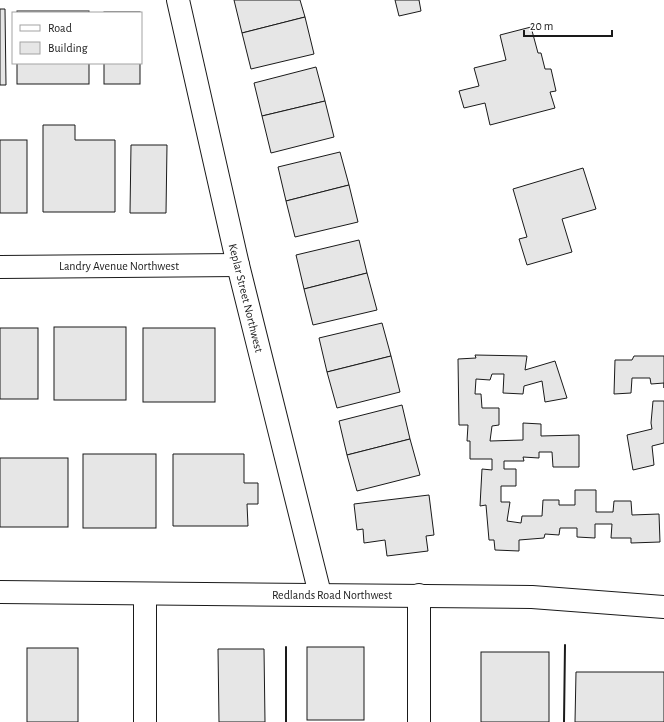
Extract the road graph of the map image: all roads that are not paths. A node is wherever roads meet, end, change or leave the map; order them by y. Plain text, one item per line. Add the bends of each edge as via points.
1 (178, 0) edge
2 (238, 265) junction
3 (0, 266) edge
4 (0, 592) edge
5 (145, 594) junction
6 (320, 594) junction
7 (419, 595) junction
8 (664, 607) edge
9 (145, 722) edge
10 (419, 722) edge

1 - 2 street, Keplar Street Northwest
2 - 3 street, Landry Avenue Northwest
2 - 6 street, Keplar Street Northwest
4 - 5 street, Redlands Road Northwest
5 - 6 street, Redlands Road Northwest
5 - 9 street
6 - 7 street, Redlands Road Northwest
7 - 8 street, Redlands Road Northwest via 532,597
7 - 10 street

